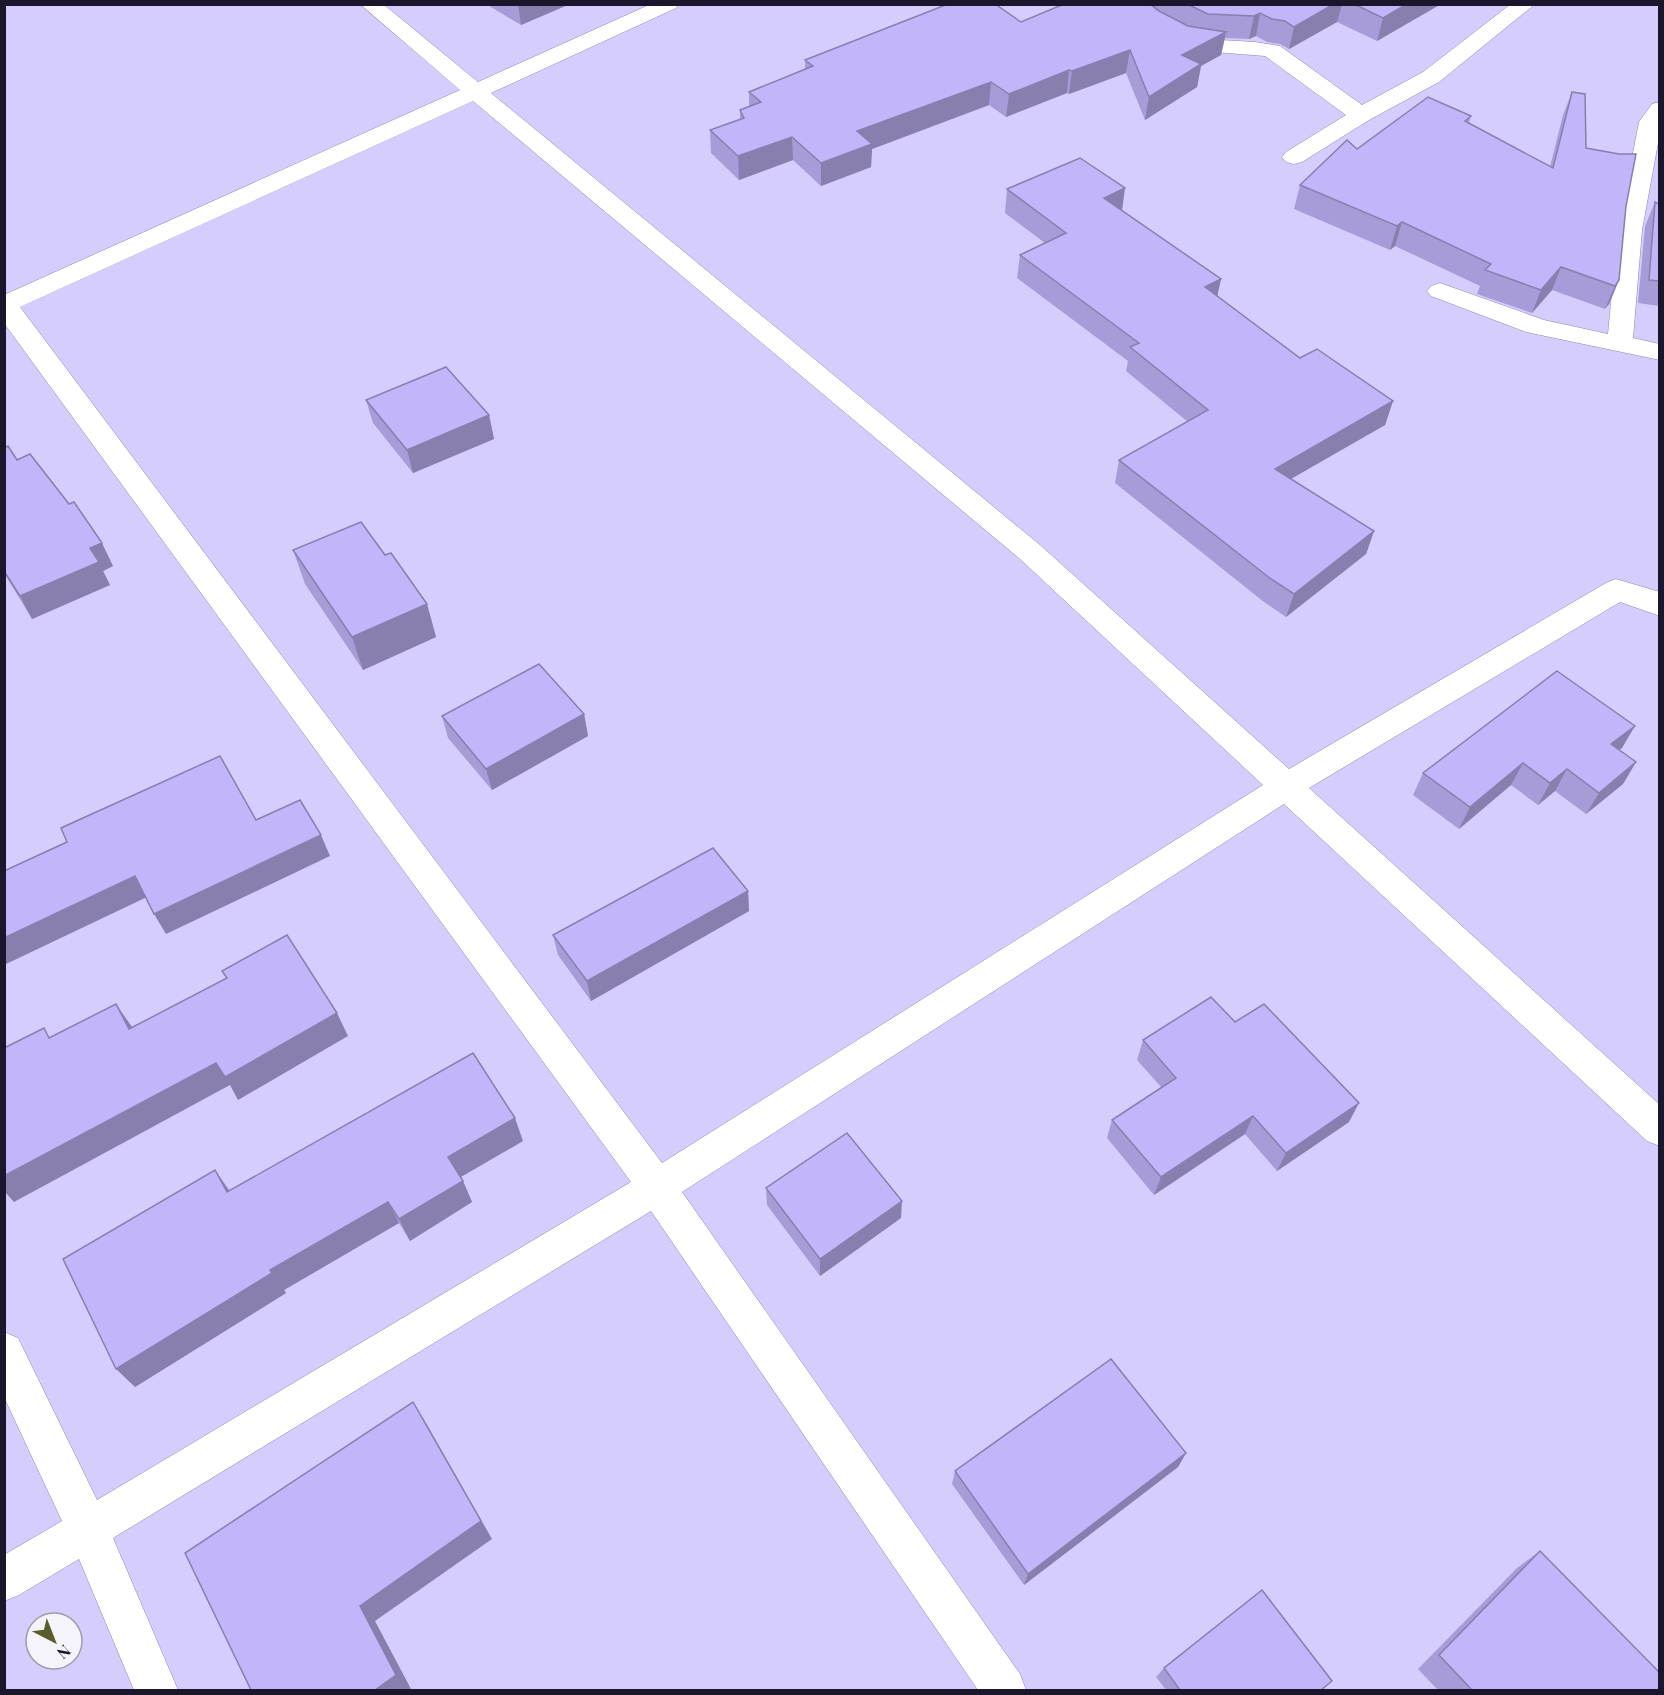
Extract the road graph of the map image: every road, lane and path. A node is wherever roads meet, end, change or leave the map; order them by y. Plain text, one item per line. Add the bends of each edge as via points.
1 (370, 4) edge
2 (669, 4) edge
3 (1128, 4) edge
4 (1525, 4) edge
5 (474, 92) junction
6 (1659, 109) edge
7 (1361, 115) junction
8 (1294, 157) dead end
9 (1440, 291) dead end
10 (5, 305) edge
11 (1620, 343) junction
12 (1659, 352) edge
13 (1659, 605) edge
14 (1287, 786) junction
15 (1659, 1129) edge
16 (657, 1187) junction
17 (4, 1352) edge
18 (88, 1529) junction
19 (4, 1580) edge
20 (156, 1690) edge
21 (1004, 1690) edge

1 - 5 street
2 - 5 street
3 - 7 street via 1200,44 1272,51
4 - 7 street via 1431,77
5 - 10 street
5 - 14 street via 1030,552
6 - 11 street via 1650,122 1630,230
7 - 8 street
9 - 11 street via 1512,319 1569,335
10 - 16 street
11 - 12 street
13 - 14 street via 1616,590
14 - 15 street
14 - 16 street
16 - 18 street
16 - 21 street
17 - 18 street
18 - 19 street
18 - 20 street

